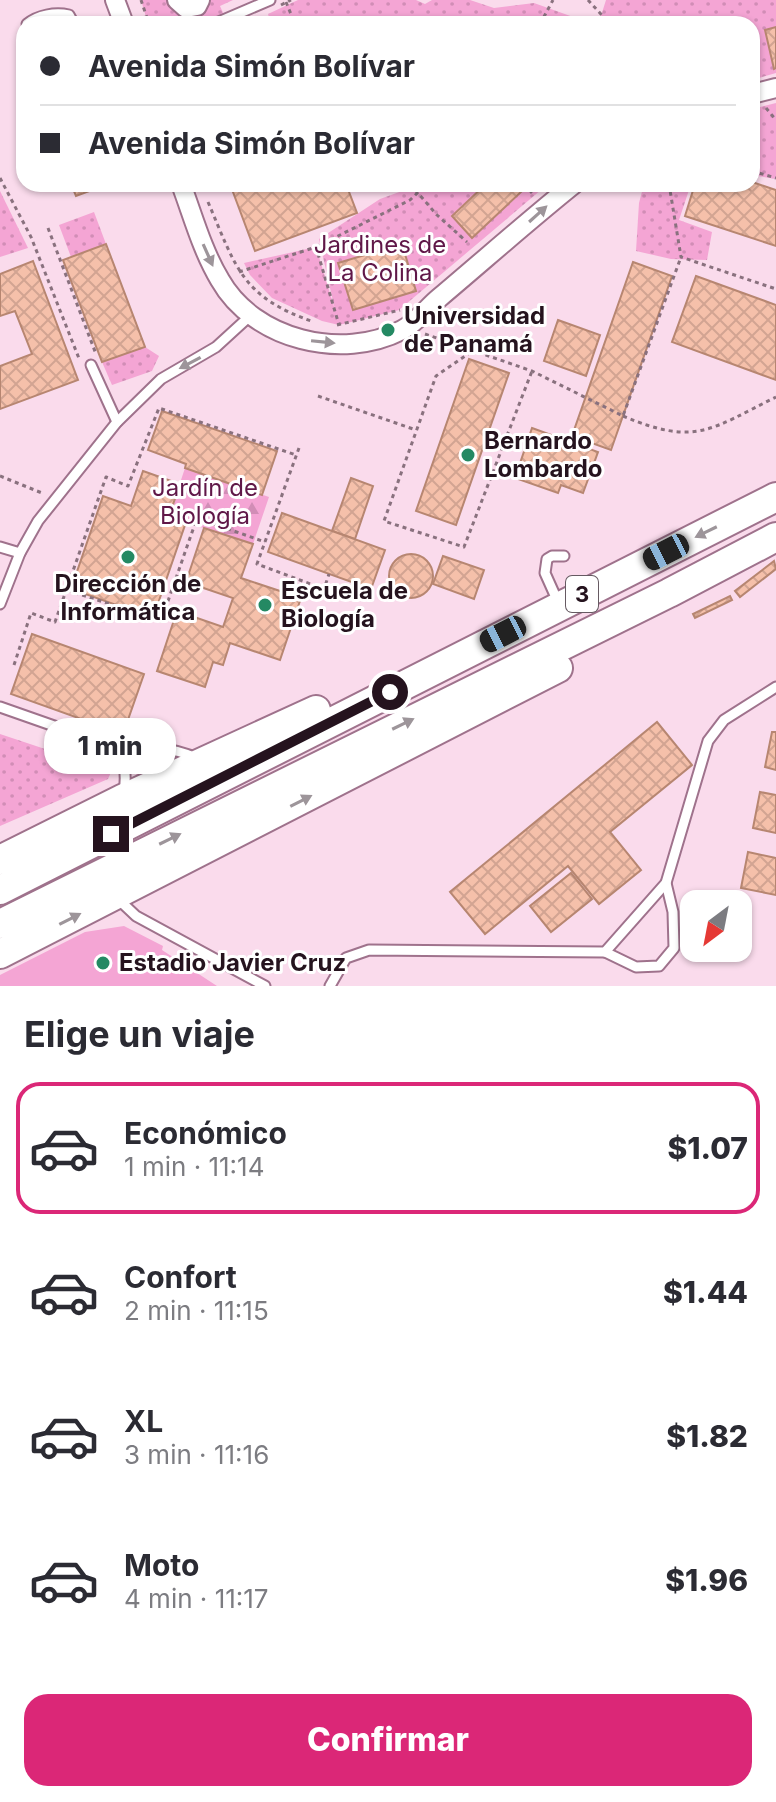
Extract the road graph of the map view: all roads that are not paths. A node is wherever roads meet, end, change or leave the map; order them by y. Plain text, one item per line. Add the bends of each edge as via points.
1 (177, 0) edge
2 (200, 0) edge
3 (270, 0) edge
4 (45, 16) edge
5 (70, 16) edge
6 (233, 16) edge
7 (184, 192) edge
8 (565, 192) edge
9 (251, 315) junction
10 (91, 365) road end
11 (117, 422) junction
12 (776, 497) edge
13 (776, 537) edge
14 (0, 547) edge
15 (20, 553) junction
16 (564, 556) dead end
17 (669, 593) junction
18 (0, 604) edge
19 (559, 605) junction
20 (776, 687) edge
21 (390, 692) junction
22 (0, 707) edge
23 (114, 747) junction
24 (205, 762) junction
25 (122, 799) junction
26 (0, 860) edge
27 (666, 883) junction
28 (0, 890) edge
29 (116, 896) junction
30 (0, 924) edge
31 (605, 952) junction
32 (0, 954) edge
33 (265, 986) edge
34 (330, 986) edge

1 - 2 street via 186,8
3 - 6 lane
4 - 5 lane
7 -> 9 street via 221,282
9 -> 8 street via 291,337 314,342 370,341 406,328
9 -> 11 lane via 216,347 161,379
10 - 11 lane
11 - 15 lane via 38,521
12 -> 19 main road, 3
13 - 17 main road, 3
14 - 15 lane
15 - 18 lane
16 - 19 lane via 547,559 545,573
29 -> 17 main road via 653,619
30 -> 17 main road, 3
19 - 21 main road, 3
20 - 27 lane via 724,720 708,741
21 - 24 main road via 341,699
21 - 28 main road, 3
22 - 23 lane
23 - 24 lane via 186,753
23 - 25 lane via 127,776
24 - 25 main road
25 - 26 main road
27 - 31 lane
27 - 31 lane via 674,948 659,966 636,967
32 -> 29 main road
29 - 33 lane via 136,916
31 - 34 lane via 369,950 346,958

